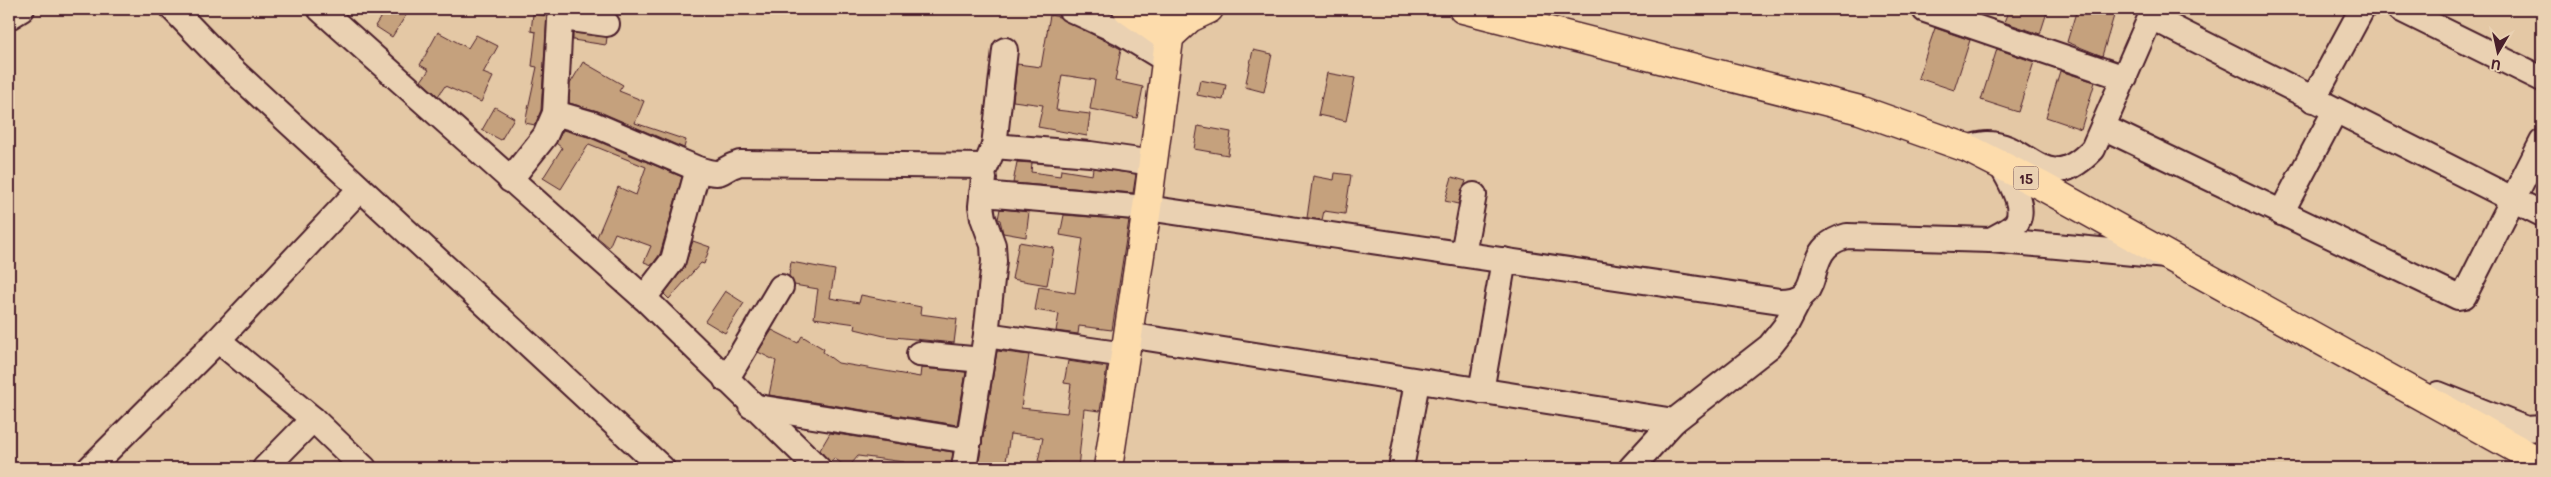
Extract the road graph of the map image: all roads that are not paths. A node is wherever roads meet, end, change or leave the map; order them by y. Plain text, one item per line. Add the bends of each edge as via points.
1 (22, 9) edge
2 (173, 9) edge
3 (320, 9) edge
4 (1070, 9) edge
5 (1127, 9) edge
6 (1173, 9) edge
7 (1210, 9) edge
8 (1463, 9) edge
9 (2362, 9) edge
10 (2400, 9) edge
11 (1925, 10) dead end
12 (2152, 13) edge
13 (9, 17) edge
14 (608, 24) dead end
15 (1167, 49) junction
16 (1005, 50) dead end
17 (2125, 78) junction
18 (2542, 79) edge
19 (2313, 100) junction
20 (2335, 111) junction
21 (555, 113) junction
22 (2103, 127) junction
23 (2542, 142) edge
24 (1967, 148) junction
25 (990, 156) junction
26 (1153, 163) junction
27 (2002, 167) junction
28 (698, 169) junction
29 (510, 180) junction
30 (360, 189) junction
31 (982, 194) junction
32 (1474, 195) dead end
33 (2512, 199) junction
34 (1147, 208) junction
35 (2281, 213) junction
36 (2542, 214) edge
37 (1991, 240) junction
38 (1463, 253) junction
39 (2168, 256) junction
40 (1504, 260) junction
41 (780, 287) dead end
42 (644, 298) junction
43 (1800, 298) junction
44 (986, 335) junction
45 (218, 340) junction
46 (1126, 345) junction
47 (919, 354) dead end
48 (982, 360) junction
49 (2383, 373) junction
50 (726, 380) junction
51 (1417, 382) junction
52 (1481, 391) junction
53 (751, 406) junction
54 (313, 419) junction
55 (1674, 421) junction
56 (2542, 428) edge
57 (969, 441) junction
58 (2542, 463) edge
59 (90, 468) edge
60 (265, 468) edge
61 (364, 468) edge
62 (662, 468) edge
63 (818, 468) edge
64 (964, 468) edge
65 (1110, 468) edge
66 (1401, 468) edge
67 (1631, 468) edge

1 - 13 street
2 - 30 street via 225,64
3 - 29 street
4 - 15 street
5 - 15 main road
6 - 15 main road
7 - 15 main road via 1190,18
8 - 24 main road, 15 via 1860,110
9 - 19 street
10 - 18 street
11 - 17 street
12 - 17 street
12 - 19 street
14 - 21 street via 560,20
15 - 26 main road
16 - 25 street
17 - 22 street
19 - 20 street
20 - 33 street
20 - 35 street
21 - 28 street via 593,124
21 - 29 street via 545,136
22 - 24 street via 2093,149 2074,166 2064,170 2045,169 2010,151 1987,144
22 - 35 street
23 - 33 street
24 - 27 main road, 15
25 - 26 street via 1090,154
25 - 28 street via 740,163 721,174
25 - 31 street
26 - 34 main road
27 - 37 street via 2016,194 2019,212 2016,222
27 - 39 main road, 15
28 - 42 street via 673,260
29 - 42 street
30 - 45 street
30 - 62 street
31 - 34 street
31 - 44 street via 983,218 994,245
32 - 38 street
33 - 35 street via 2464,296 2458,297
33 - 36 street
34 - 38 street
34 - 46 main road
37 - 39 street
37 - 43 street via 1847,236 1824,248 1807,291
38 - 40 street
39 - 49 main road, 15
40 - 43 street via 1780,301
40 - 52 street
41 - 50 street
42 - 50 street
43 - 55 street via 1785,327 1770,346
44 - 46 street
44 - 48 street
45 - 54 street
45 - 59 street
46 - 51 street
46 - 65 main road
47 - 48 street
48 - 57 street
49 - 56 street via 2526,429
49 - 58 main road, 15
50 - 53 street
51 - 52 street
51 - 66 street
52 - 55 street
53 - 57 street
53 - 63 street
54 - 60 street
54 - 61 street
55 - 67 street
57 - 64 street

